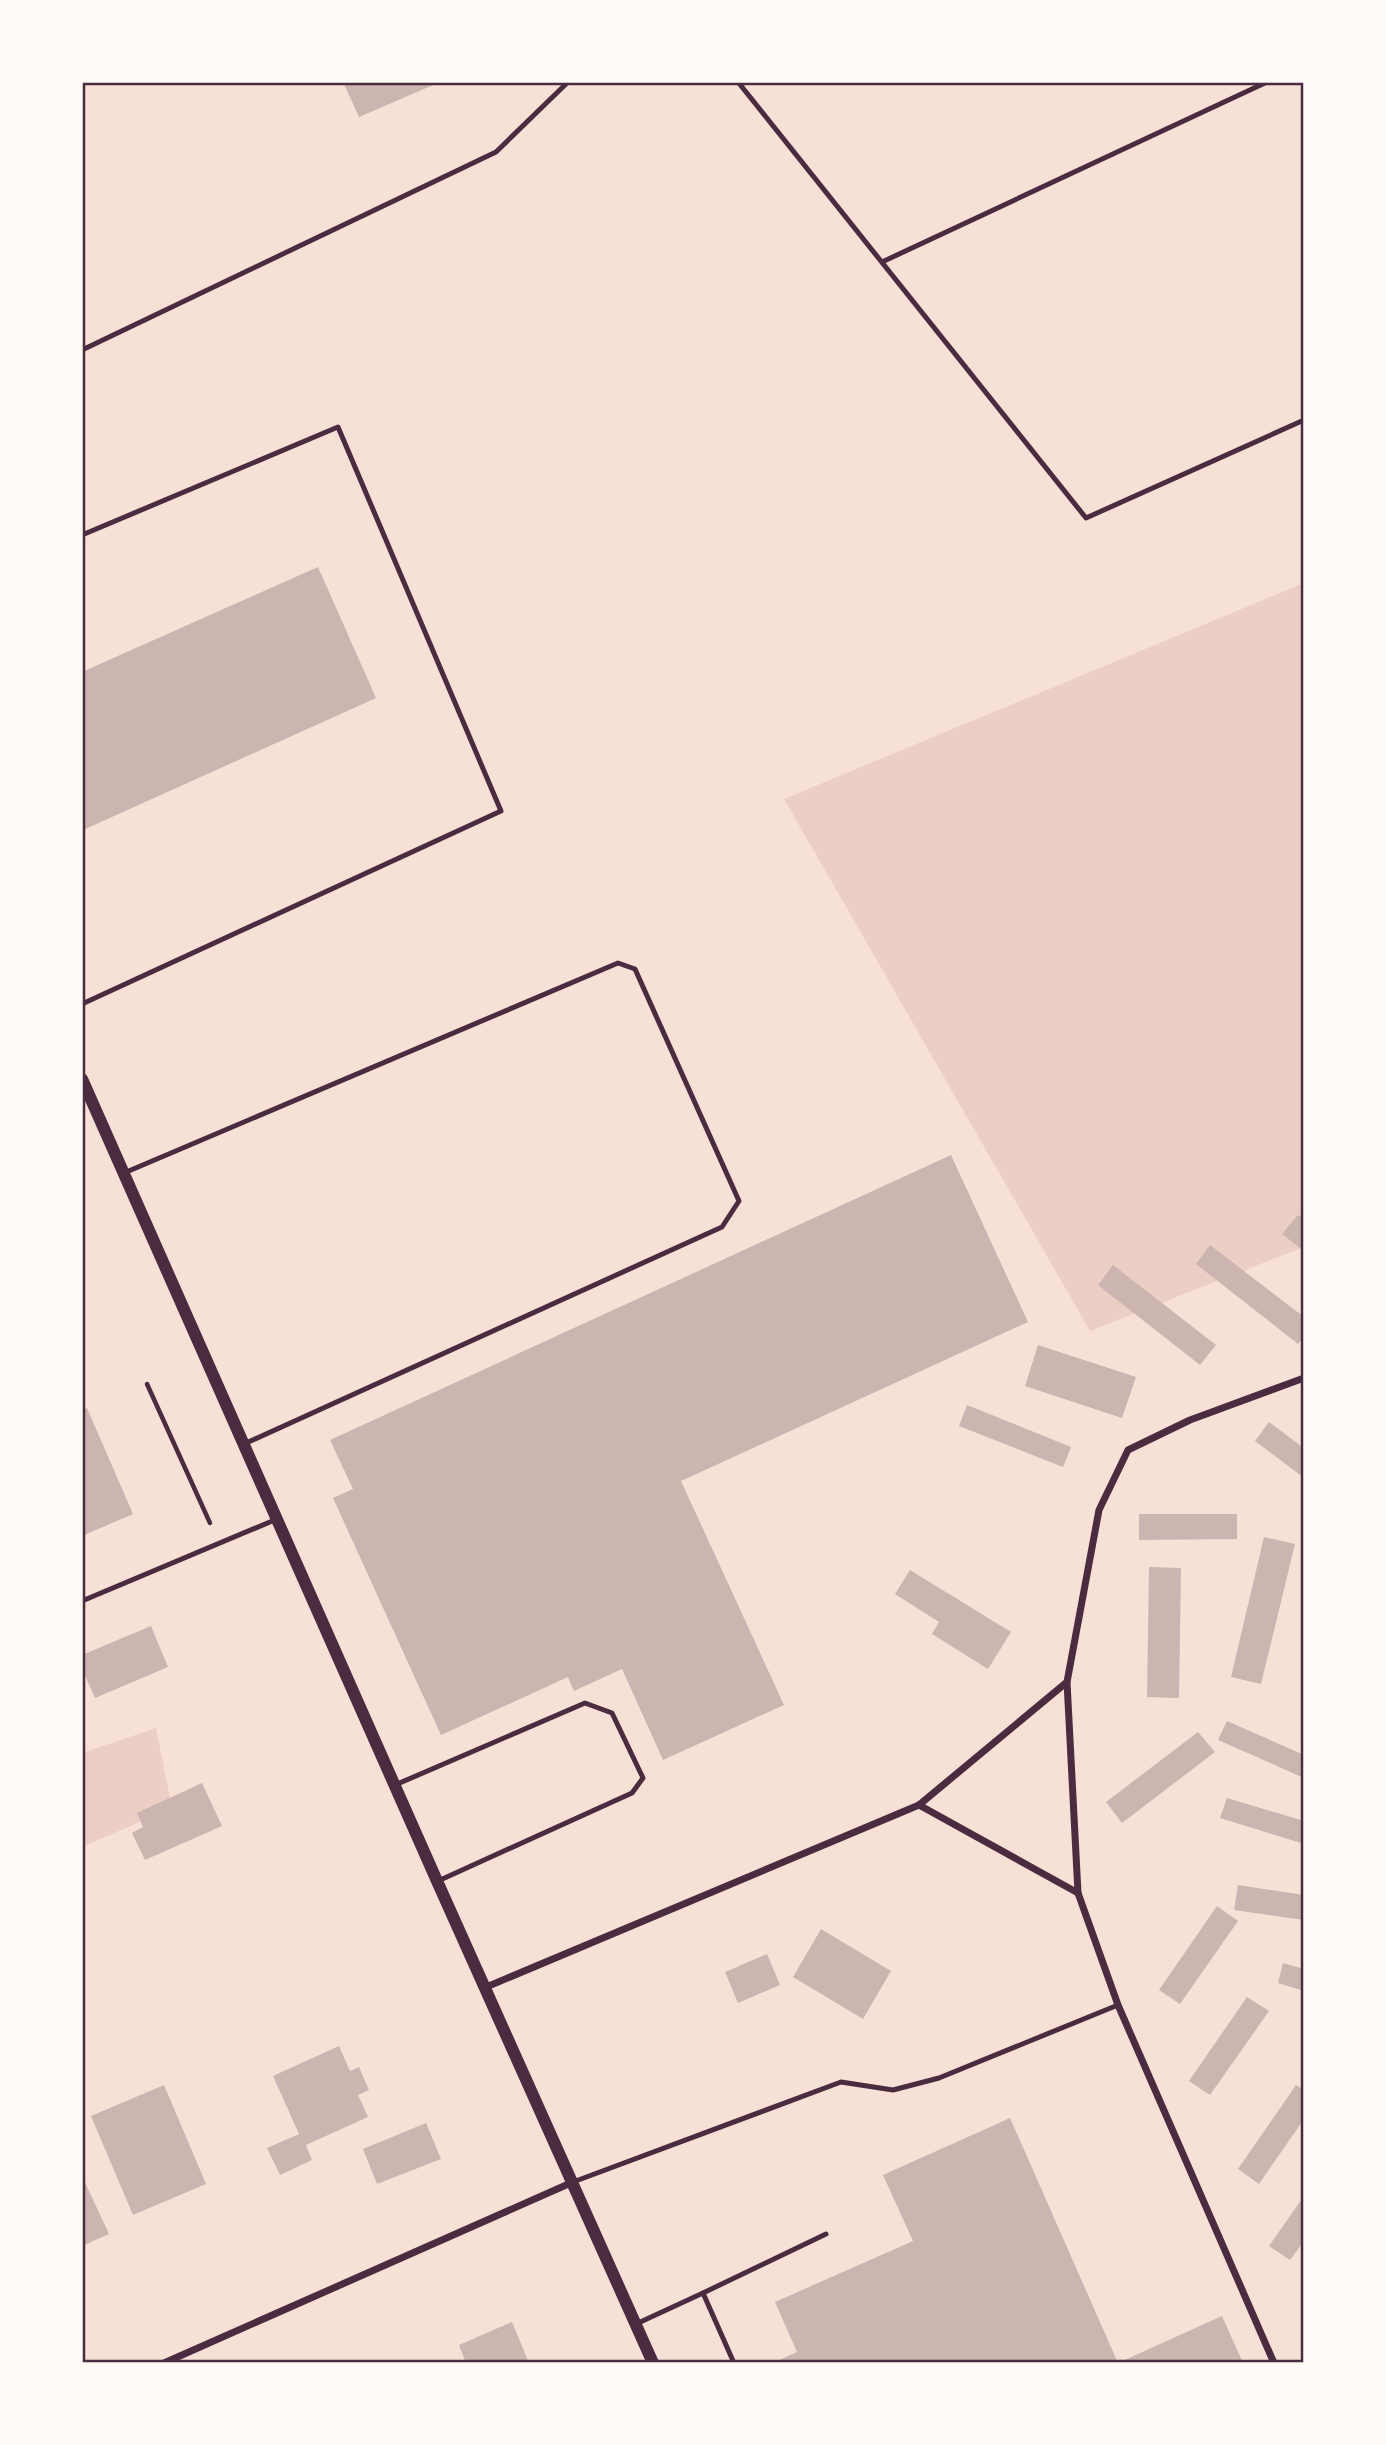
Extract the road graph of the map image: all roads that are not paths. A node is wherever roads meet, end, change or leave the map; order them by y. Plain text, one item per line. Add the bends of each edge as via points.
1 (568, 82) edge
2 (738, 82) edge
3 (1268, 82) edge
4 (882, 262) junction
5 (82, 350) edge
6 (1304, 420) edge
7 (82, 535) edge
8 (82, 1004) edge
9 (82, 1079) edge
10 (124, 1173) junction
11 (1304, 1378) edge
12 (244, 1444) junction
13 (277, 1519) junction
14 (82, 1601) edge
15 (1067, 1682) junction
16 (395, 1785) junction
17 (919, 1805) junction
18 (437, 1881) junction
19 (1078, 1893) junction
20 (484, 1988) junction
21 (1118, 2005) junction
22 (573, 2182) junction
23 (826, 2234) dead end
24 (703, 2293) junction
25 (636, 2324) junction
26 (164, 2363) edge
27 (653, 2363) edge
28 (734, 2363) edge
29 (1274, 2363) edge

1 - 5 lane via 496,152
2 - 4 lane
3 - 4 lane
4 - 6 lane via 1086,518
7 - 8 lane via 338,427 502,811
9 - 10 street
10 - 12 street
10 - 12 lane via 618,963 635,970 739,1201 722,1227
11 - 15 street via 1191,1420 1128,1450 1099,1510
12 - 13 street
13 - 14 lane
13 - 16 street
15 - 17 street
15 - 19 street
16 - 18 street
16 - 18 lane via 585,1703 611,1713 643,1778 632,1793
17 - 19 street
17 - 20 street
18 - 20 street
19 - 21 street
20 - 22 street
21 - 22 lane via 939,2078 893,2091 841,2082
21 - 29 street
22 - 25 street
22 - 26 street
23 - 24 lane
24 - 25 lane
24 - 28 lane
25 - 27 street

